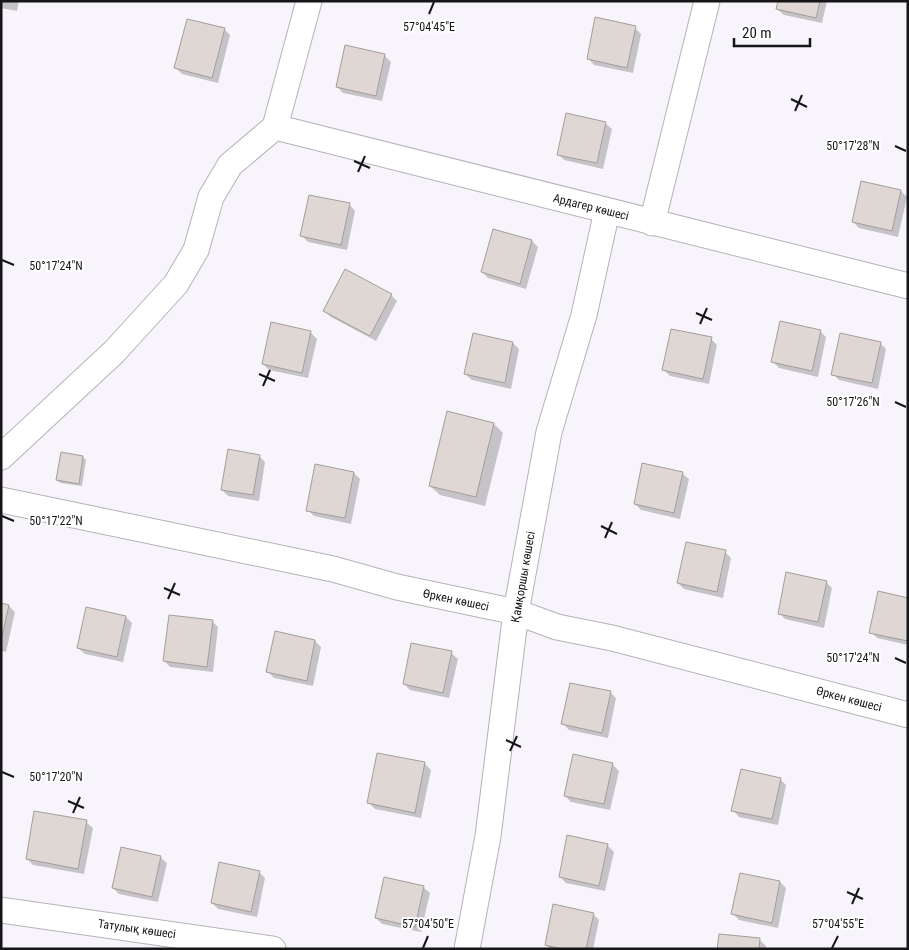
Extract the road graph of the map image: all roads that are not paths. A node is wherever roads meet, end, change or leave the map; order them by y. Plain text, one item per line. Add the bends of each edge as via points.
1 (309, 1) edge
2 (707, 1) edge
3 (275, 127) junction
4 (607, 211) junction
5 (652, 222) junction
6 (908, 286) edge
7 (1, 457) edge
8 (1, 500) edge
9 (516, 612) junction
10 (908, 715) edge
11 (1, 910) edge
12 (273, 949) edge
13 (467, 949) edge

1 - 3 street
2 - 5 street
3 - 4 street, Ардагер көшесі
3 - 7 street via 230,165 211,197 196,250 176,284 114,352
4 - 5 street, Ардагер көшесі
4 - 9 street, Қамқоршы көшесі via 584,315 549,432
5 - 6 street, Ардагер көшесі
8 - 9 street, Өркен көшесі via 333,568 397,587
9 - 10 street, Өркен көшесі via 558,626
9 - 13 street, Қамқоршы көшесі via 488,836
11 - 12 street, Татулық көшесі

